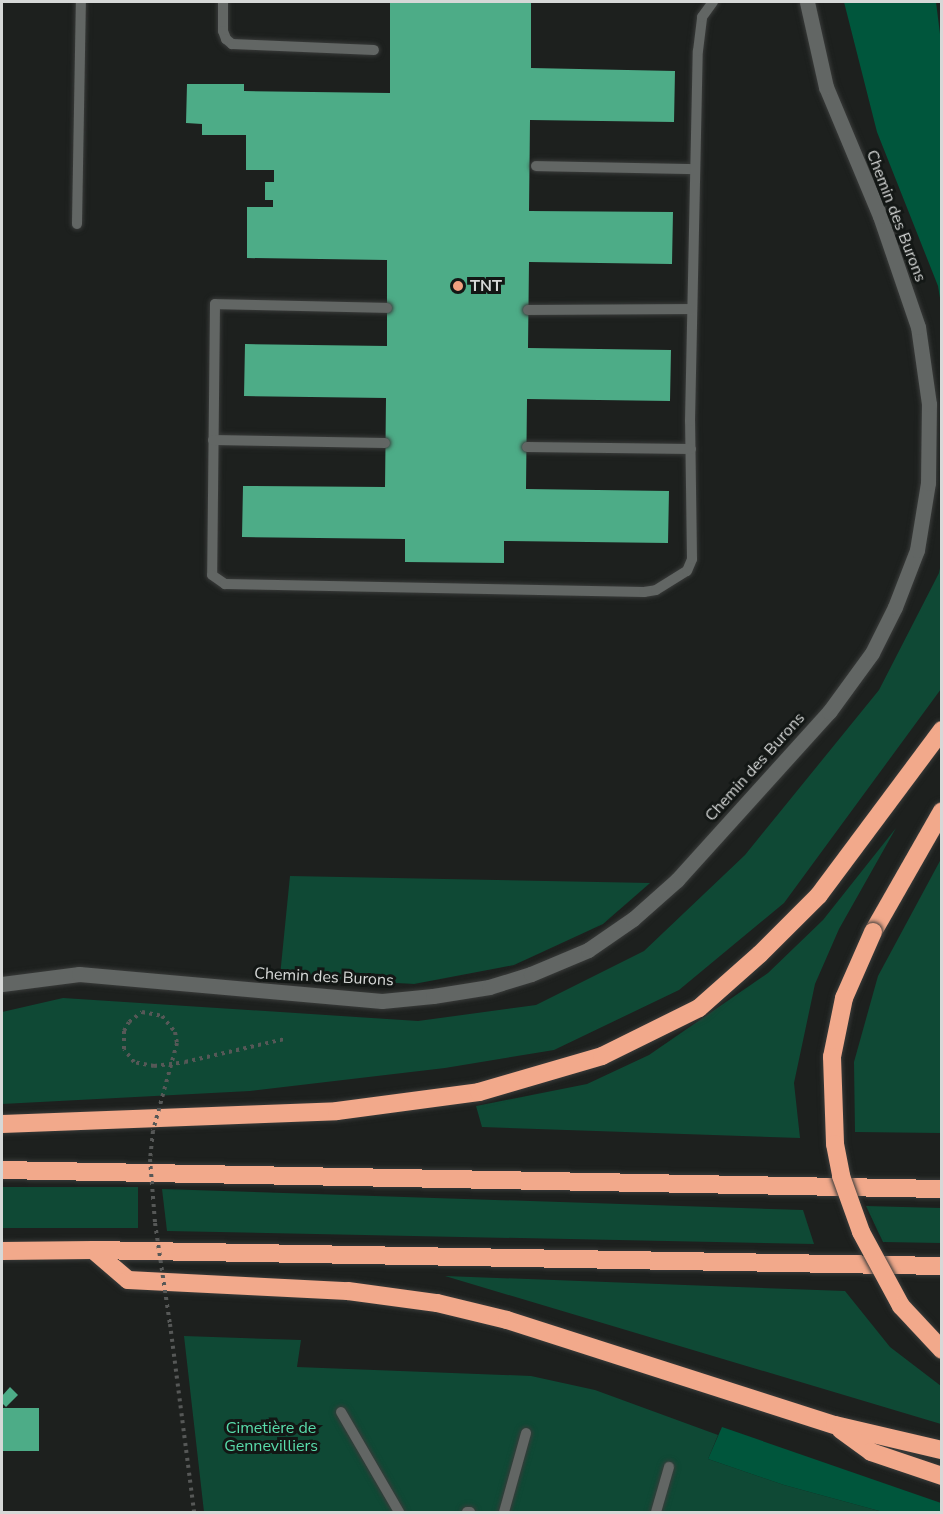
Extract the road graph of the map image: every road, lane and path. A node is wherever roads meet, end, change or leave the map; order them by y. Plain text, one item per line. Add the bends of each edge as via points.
1 (81, 2) edge
2 (223, 2) edge
3 (713, 2) edge
4 (807, 2) edge
5 (374, 50) dead end
6 (536, 166) dead end
7 (695, 169) junction
8 (77, 224) dead end
9 (387, 308) dead end
10 (692, 309) junction
11 (528, 310) dead end
12 (213, 440) junction
13 (386, 443) dead end
14 (526, 447) dead end
15 (691, 449) junction
16 (942, 730) edge
17 (942, 811) edge
18 (2, 984) edge
19 (285, 1039) dead end
20 (2, 1124) edge
21 (2, 1170) edge
22 (942, 1189) edge
23 (93, 1250) junction
24 (2, 1251) edge
25 (942, 1266) edge
26 (942, 1350) edge
27 (341, 1412) dead end
28 (835, 1425) junction
29 (526, 1433) dead end
30 (942, 1450) edge
31 (669, 1467) dead end
32 (942, 1476) edge
33 (194, 1512) edge
34 (399, 1512) edge
35 (504, 1512) edge
36 (656, 1512) edge

1 - 8 lane
2 - 5 lane via 223,31 232,44
3 - 7 lane via 702,17 700,28
4 - 18 street, Chemin des Burons via 826,87 880,216 918,327 929,404 928,483 917,550 872,653 829,712 678,880 633,919 588,950 531,974 489,987 382,1001 79,974
6 - 7 lane
7 - 10 lane
9 - 12 lane via 215,304
10 - 11 lane
10 - 15 lane
12 - 13 lane
12 - 15 lane via 211,565 212,575 225,584 467,589 644,592 675,579 687,571 692,559
14 - 15 lane
16 - 20 highway via 819,895 759,954 699,1008 602,1056 479,1092 337,1111
17 - 26 highway, bridge via 873,932 844,998 832,1058 835,1144 841,1176 861,1232 901,1306
19 - 33 path, bridge via 185,1062 154,1066 134,1062 124,1049 124,1031 142,1012 162,1016 175,1032 177,1043 153,1131 150,1159 154,1223
21 - 22 highway
23 - 24 highway
23 - 25 highway
23 - 28 highway via 128,1280 348,1291 437,1303 507,1320
27 - 34 lane
28 - 30 highway
28 - 32 highway via 871,1452
29 - 35 lane
31 - 36 lane

